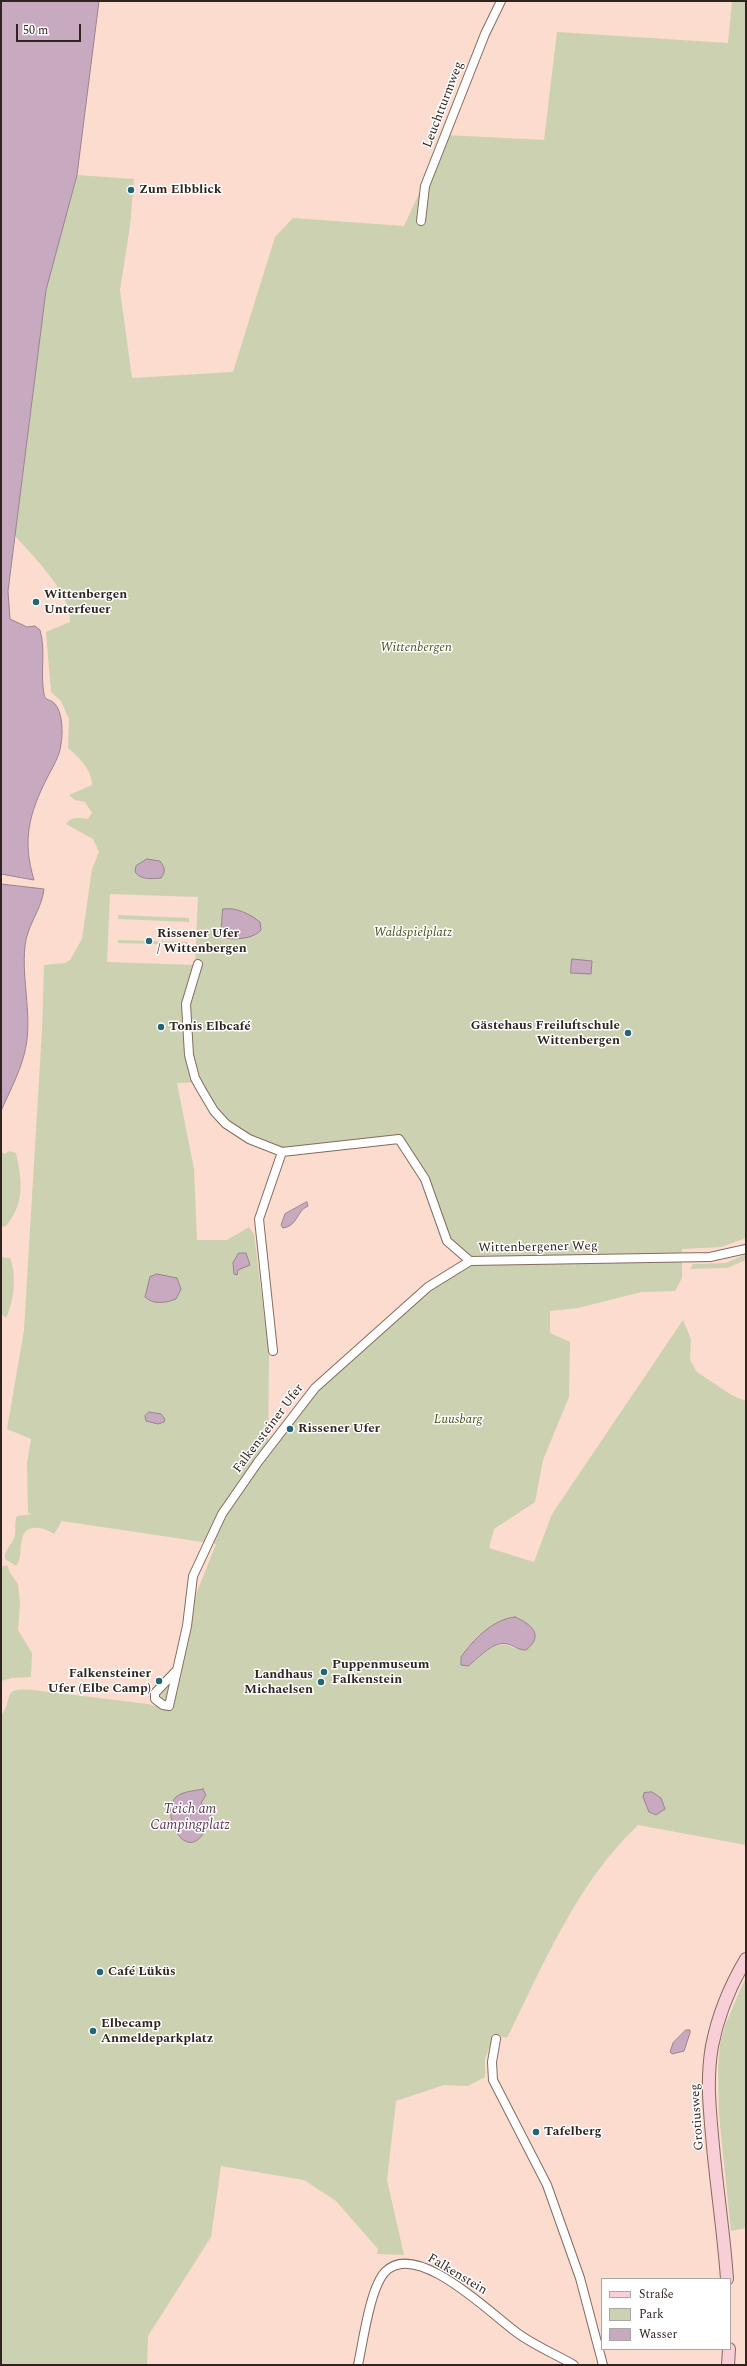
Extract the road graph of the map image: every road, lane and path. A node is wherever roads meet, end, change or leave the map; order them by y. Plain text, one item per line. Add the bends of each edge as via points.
1 (501, 1) edge
2 (420, 221) dead end
3 (198, 964) dead end
4 (282, 1152) junction
5 (746, 1249) edge
6 (470, 1261) junction
7 (273, 1351) dead end
8 (176, 1671) dead end
9 (746, 1959) edge
10 (496, 2039) dead end
11 (727, 2278) edge
12 (729, 2350) edge
13 (358, 2365) edge
14 (574, 2365) edge
15 (603, 2365) edge
16 (728, 2365) edge

1 - 2 street, Leuchtturmweg via 485,34 425,186
3 - 4 street via 187,994 185,1014 187,1046 195,1078 214,1111 232,1130
4 - 6 street, Wittenbergener Weg via 399,1139 425,1179 447,1241
4 - 7 street via 259,1219
5 - 6 street, Wittenbergener Weg via 710,1257
6 - 8 street, Falkensteiner Ufer via 428,1287 315,1388 258,1462 222,1514 194,1576 187,1626
9 - 11 street, Grotiusweg via 720,2017 712,2046 709,2080 710,2116
10 - 15 street via 492,2062 493,2080 548,2185 580,2278
12 - 16 street
13 - 14 street, Falkenstein via 377,2284 391,2267 406,2263 421,2266 464,2291 516,2332

